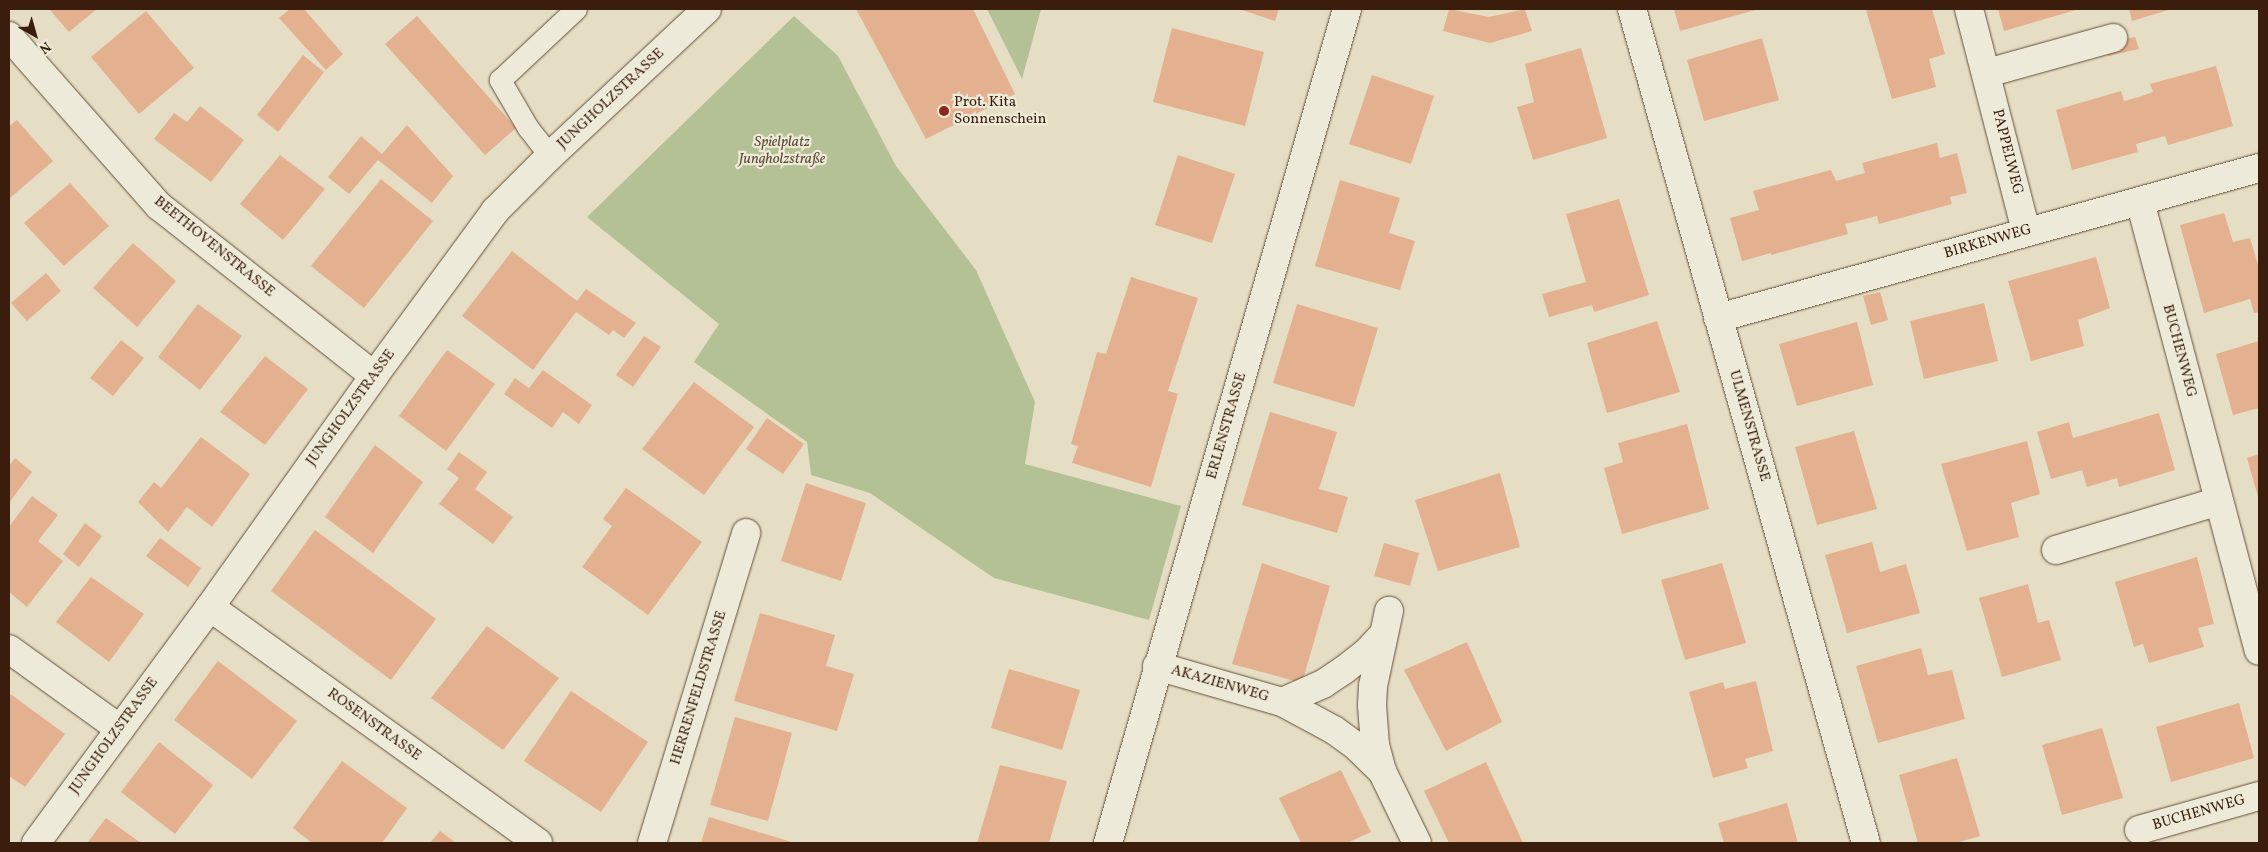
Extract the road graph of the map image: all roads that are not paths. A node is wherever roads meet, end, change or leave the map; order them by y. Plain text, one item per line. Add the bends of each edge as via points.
1 (576, 9) edge
2 (707, 9) edge
3 (1347, 9) edge
4 (1632, 9) edge
5 (1969, 9) edge
6 (9, 36) edge
7 (2113, 38) dead end
8 (1987, 73) junction
9 (550, 156) junction
10 (2259, 168) edge
11 (2140, 201) junction
12 (2026, 231) junction
13 (1718, 318) junction
14 (374, 376) junction
15 (2219, 501) junction
16 (746, 533) dead end
17 (2056, 550) dead end
18 (210, 607) junction
19 (9, 649) edge
20 (2259, 651) edge
21 (1158, 666) junction
22 (1282, 702) junction
23 (120, 729) junction
24 (1382, 771) junction
25 (2259, 796) edge
26 (2139, 830) dead end
27 (36, 843) edge
28 (538, 843) edge
29 (652, 843) edge
30 (1108, 843) edge
31 (1417, 843) edge
32 (1866, 843) edge

1 - 9 lane via 500,80 528,128
2 - 9 street, JUNGHOLZSTRASSE
3 - 21 street, ERLENSTRASSE
4 - 13 street, ULMENSTRASSE
5 - 8 street, PAPPELWEG
6 - 14 street, BEETHOVENSTRASSE via 159,206
7 - 8 street
8 - 12 street, PAPPELWEG
9 - 14 street, JUNGHOLZSTRASSE via 496,211
10 - 11 street, BIRKENWEG
11 - 12 street, BIRKENWEG
11 - 15 street, BUCHENWEG
12 - 13 street, BIRKENWEG
13 - 32 street, ULMENSTRASSE
14 - 18 street, JUNGHOLZSTRASSE
15 - 17 street
15 - 20 street, BUCHENWEG
16 - 29 street, HERRENFELDSTRASSE
18 - 23 street, JUNGHOLZSTRASSE
18 - 28 street, ROSENSTRASSE
19 - 23 street
21 - 22 street, AKAZIENWEG
21 - 30 street, ERLENSTRASSE
22 - 24 street, AKAZIENWEG via 1334,730
22 - 24 street, AKAZIENWEG via 1323,684 1344,670 1366,653 1386,623 1372,705 1374,745
23 - 27 street, JUNGHOLZSTRASSE
24 - 31 street, AKAZIENWEG
25 - 26 street, BUCHENWEG

